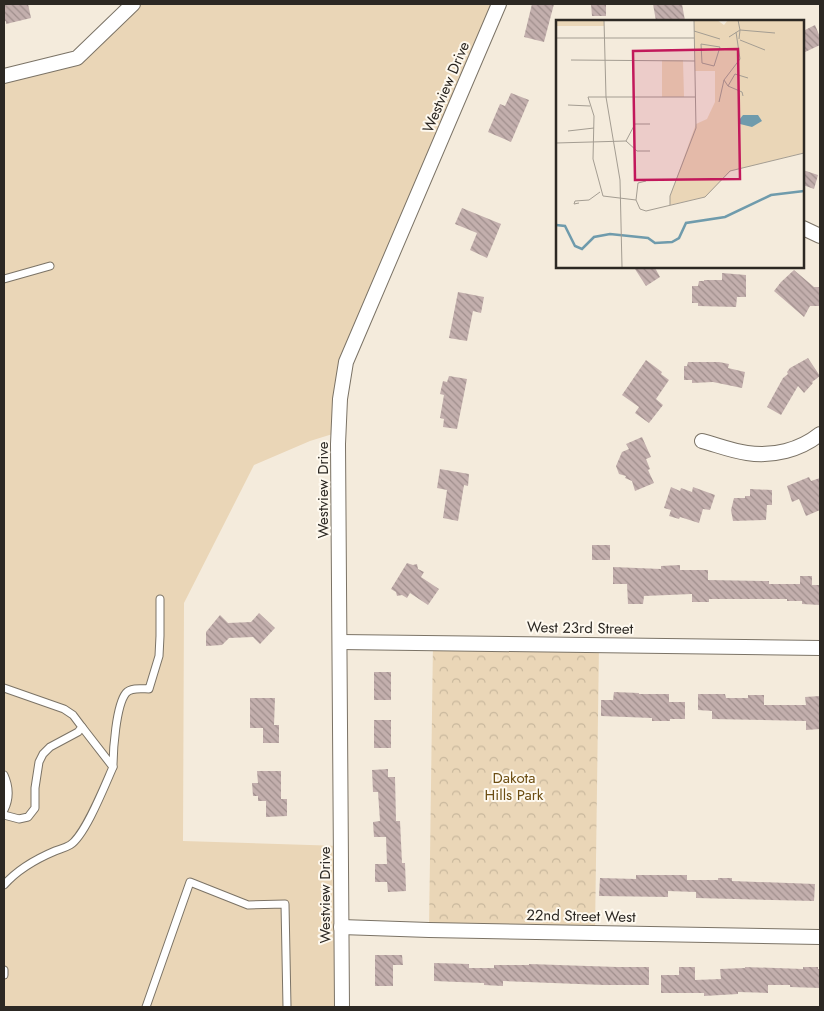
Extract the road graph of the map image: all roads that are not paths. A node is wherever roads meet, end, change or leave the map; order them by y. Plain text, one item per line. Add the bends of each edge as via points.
1 (133, 4) edge
2 (499, 4) edge
3 (4, 76) edge
4 (804, 228) edge
5 (820, 236) edge
6 (50, 266) dead end
7 (4, 280) edge
8 (820, 434) edge
9 (702, 440) dead end
10 (160, 599) dead end
11 (340, 642) junction
12 (820, 648) edge
13 (4, 688) edge
14 (82, 726) junction
15 (113, 768) junction
16 (4, 775) edge
17 (4, 810) edge
18 (4, 815) edge
19 (4, 885) edge
20 (341, 927) junction
21 (820, 937) edge
22 (4, 970) edge
23 (4, 975) edge
24 (146, 1007) edge
25 (286, 1007) edge
26 (342, 1007) edge

1 - 3 street via 77,58
2 - 11 street, Westview Drive via 346,362 338,444
4 - 5 street
6 - 7 lane
8 - 9 street via 791,450 764,454 746,453
10 - 15 lane via 159,656 149,689 126,693 120,706
11 - 12 street, West 23rd Street
11 - 20 street, Westview Drive
13 - 14 lane via 64,709
14 - 15 lane
14 - 18 lane via 78,732 43,754 35,788 35,808 28,817 19,819
15 - 19 lane via 89,819 70,845 23,868
16 - 17 lane via 8,794
20 - 21 street, 22nd Street West
20 - 26 street, Westview Drive
22 - 23 lane
24 - 25 lane via 190,882 248,905 285,904

